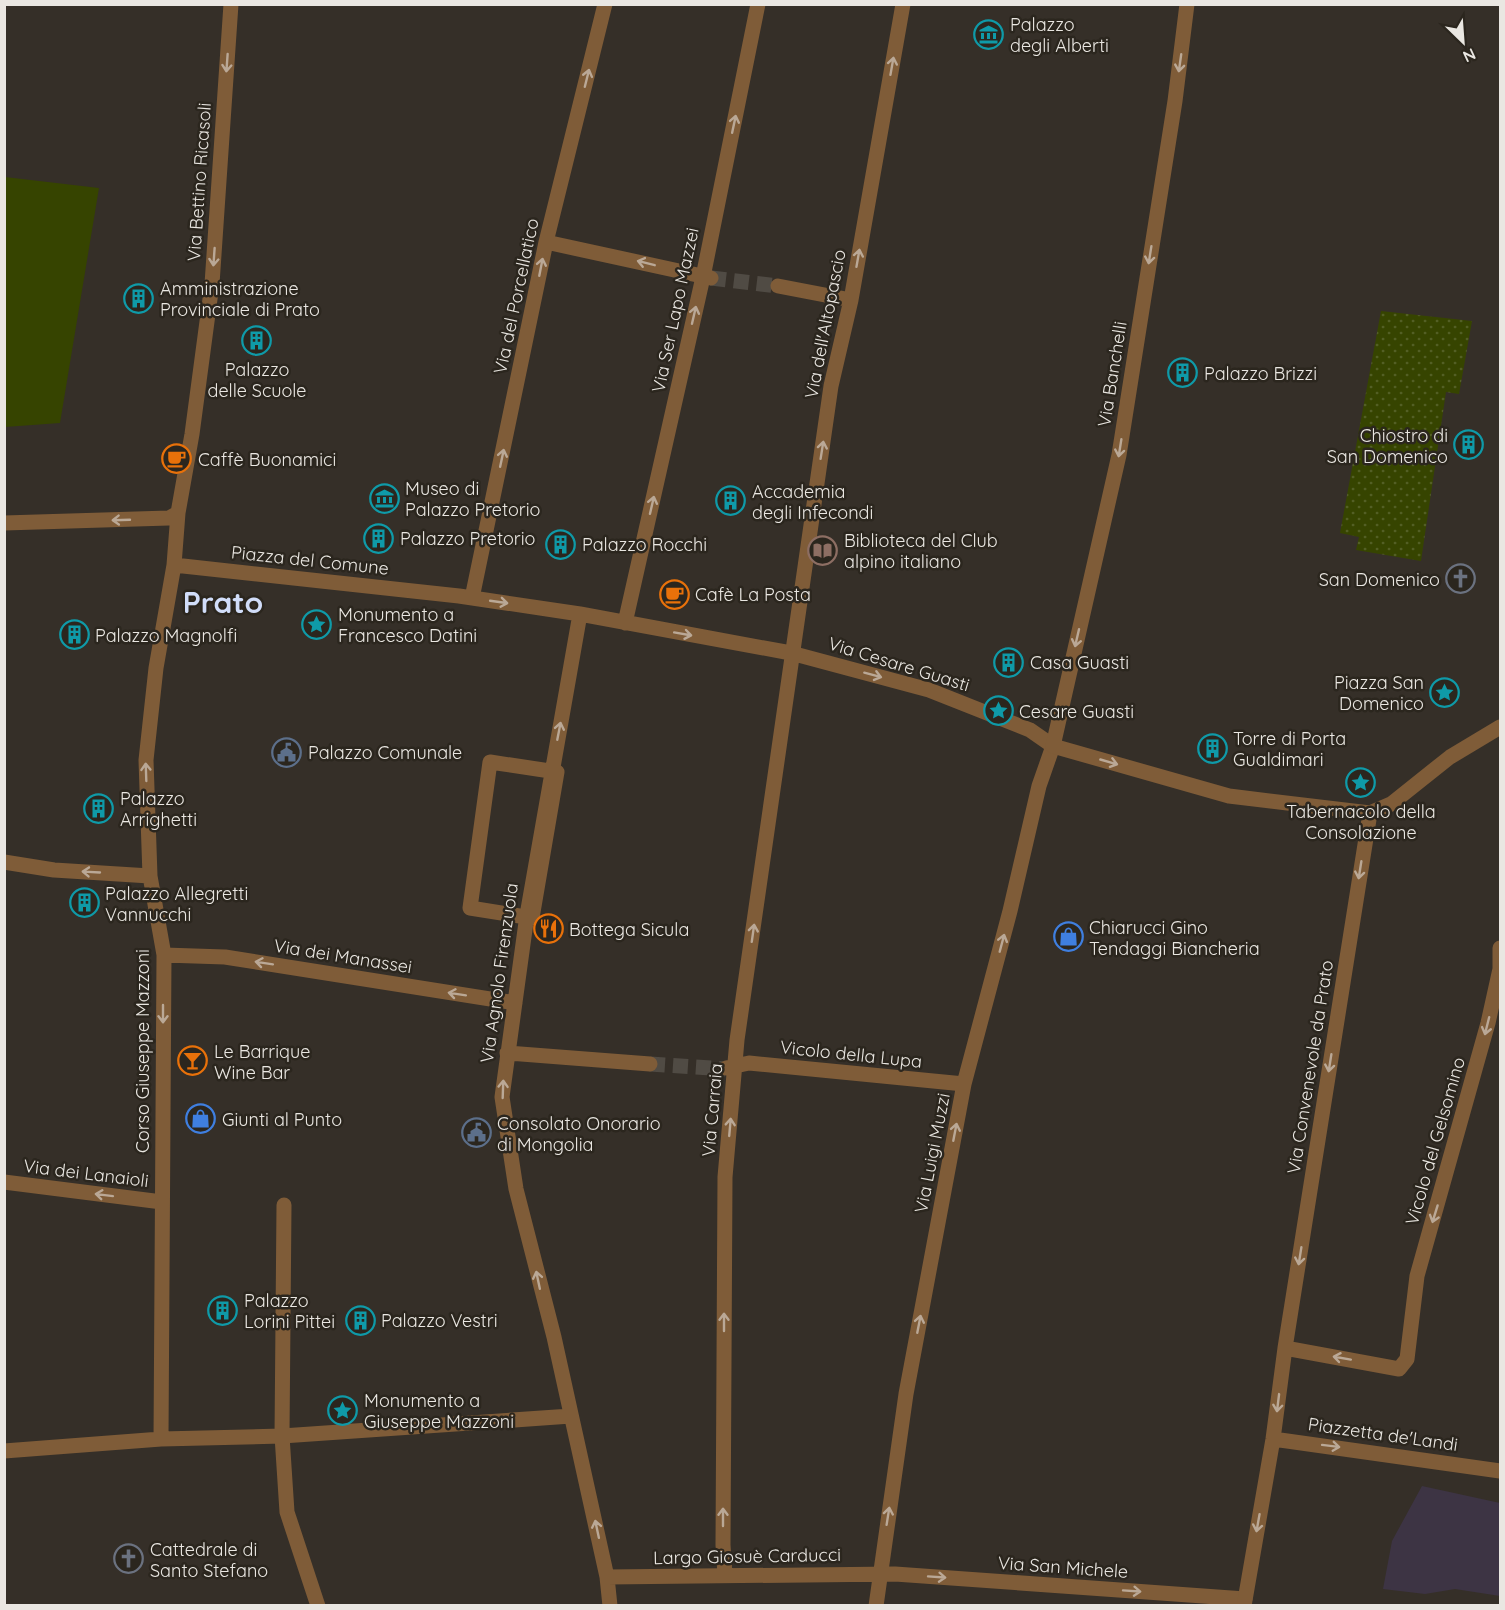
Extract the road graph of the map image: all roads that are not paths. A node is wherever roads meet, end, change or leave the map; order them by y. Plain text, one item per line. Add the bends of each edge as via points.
1 (231, 4) edge
2 (605, 4) edge
3 (758, 4) edge
4 (903, 4) edge
5 (1187, 4) edge
6 (546, 242) junction
7 (707, 278) junction
8 (778, 286) tunnel mouth
9 (850, 300) junction
10 (178, 513) junction
11 (4, 523) edge
12 (174, 565) junction
13 (441, 593) joint
14 (472, 598) junction
15 (580, 614) junction
16 (626, 624) junction
17 (791, 653) junction
18 (1500, 727) edge
19 (1053, 746) junction
20 (552, 771) junction
21 (1370, 813) junction
22 (4, 862) edge
23 (150, 876) junction
24 (527, 915) junction
25 (1500, 948) edge
26 (164, 955) junction
27 (515, 1003) junction
28 (507, 1053) junction
29 (650, 1064) tunnel mouth
30 (730, 1068) junction
31 (964, 1084) junction
32 (4, 1182) edge
33 (162, 1202) junction
34 (284, 1205) dead end
35 (1285, 1348) junction
36 (571, 1416) junction
37 (282, 1436) junction
38 (161, 1439) junction
39 (1273, 1439) junction
40 (4, 1451) edge
41 (1494, 1469) edge
42 (879, 1574) junction
43 (725, 1575) junction
44 (611, 1577) junction
45 (1245, 1602) edge
46 (318, 1605) edge
47 (610, 1605) edge
48 (876, 1605) edge

1 -> 10 street, Via Bettino Ricasoli via 212,284
6 -> 2 street, Via del Porcellatico
7 -> 3 street, Via Ser Lapo Mazzei
9 -> 4 street, Via dell'Altopascio
5 -> 19 street, Via Banchelli via 1119,455
7 -> 6 street
14 -> 6 street, Via del Porcellatico
16 -> 7 street, Via Ser Lapo Mazzei
8 - 9 street
17 -> 9 street, Via dell'Altopascio via 831,386
10 -> 11 street via 169,518
10 - 12 street
12 - 13 street, Piazza del Comune
23 -> 12 street, Corso Giuseppe Mazzoni via 146,760 156,668
13 - 14 street, Via Cesare Guasti
14 -> 15 street, Via Cesare Guasti
15 - 16 street, Via Cesare Guasti
20 -> 15 street
16 -> 17 street, Via Cesare Guasti
17 -> 19 street, Via Cesare Guasti via 929,690 1030,730
30 -> 17 street, Via Carraia via 791,675
18 - 21 street via 1450,757 1391,804
19 -> 21 street, Via Cesare Guasti via 1229,796
31 -> 19 street, Via Luigi Muzzi via 1039,786
20 - 24 street, Via Agnolo Firenzuola via 557,772 531,918
20 - 24 street via 490,762 470,909
21 -> 35 street, Via Convenevole da Prato
23 -> 22 street via 54,870
23 - 26 street, Corso Giuseppe Mazzoni
24 - 27 street, Via Agnolo Firenzuola
25 -> 35 street, Vicolo del Gelsomino via 1500,969 1488,1023 1417,1276 1407,1359 1399,1369
27 -> 26 street, Via dei Manassei via 225,957
26 -> 33 street, Corso Giuseppe Mazzoni
27 - 28 street, Via Agnolo Firenzuola
28 - 29 street
36 -> 28 street, Via Agnolo Firenzuola via 516,1189 502,1097
30 - 31 street, Vicolo della Lupa via 749,1063
43 -> 30 street, Via Carraia via 725,1177
42 -> 31 street, Via Luigi Muzzi via 906,1394
33 -> 32 street, Via dei Lanaioli
33 - 38 street, Corso Giuseppe Mazzoni
34 - 37 street
35 -> 39 street
36 - 37 street
44 -> 36 street, Via Agnolo Firenzuola
37 - 38 street
37 - 46 street via 286,1512
38 - 40 street
39 -> 41 street, Piazzetta de'Landi
39 -> 45 street
42 - 43 street, Largo Giosuè Carducci
42 -> 45 street, Via San Michele
42 - 48 street, Via Luigi Muzzi
43 - 44 street, Largo Giosuè Carducci
44 - 47 street, Via Agnolo Firenzuola

